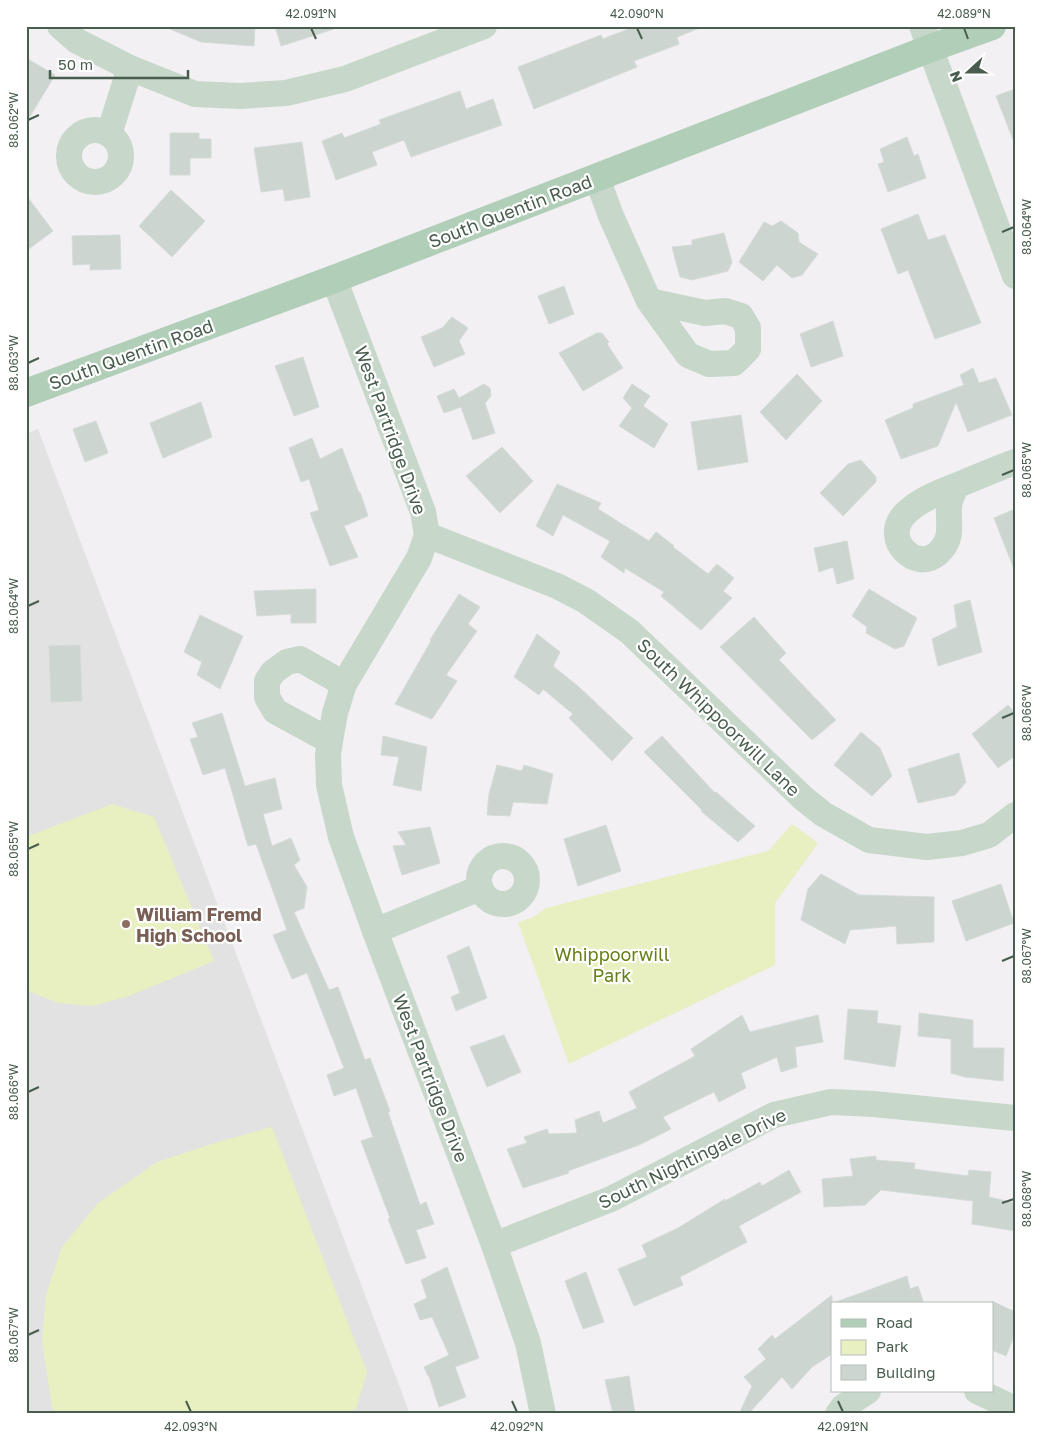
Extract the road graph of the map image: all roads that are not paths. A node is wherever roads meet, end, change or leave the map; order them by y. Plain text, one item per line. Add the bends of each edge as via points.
1 (60, 26) edge
2 (484, 26) edge
3 (992, 26) edge
4 (927, 37) edge
5 (130, 68) junction
6 (109, 134) dead end
7 (597, 178) junction
8 (1015, 276) edge
9 (334, 279) junction
10 (649, 300) dead end
11 (26, 392) edge
12 (1015, 462) edge
13 (956, 486) dead end
14 (427, 535) junction
15 (344, 684) junction
16 (330, 741) junction
17 (1015, 815) edge
18 (480, 888) dead end
19 (375, 931) junction
20 (1015, 1118) edge
21 (494, 1245) junction
22 (866, 1392) edge
23 (979, 1392) edge
24 (1015, 1409) edge
25 (543, 1414) edge
26 (838, 1414) edge

1 - 5 street via 77,41
2 - 5 street via 345,79 286,93 195,94
3 - 4 main road, South Quentin Road
4 - 7 main road, South Quentin Road
4 - 8 street
5 - 6 street
7 - 9 main road, South Quentin Road
7 - 10 street
9 - 11 main road, South Quentin Road
9 - 14 street, West Partridge Drive via 423,512
12 - 13 street
14 - 15 street, West Partridge Drive via 419,558
14 - 17 street, South Whippoorwill Lane via 557,586 586,601 630,632 803,798 823,814 869,840 927,847 962,842 988,835
15 - 16 street, West Partridge Drive
15 - 16 street via 300,659 287,662 267,681 267,698 275,711
16 - 19 street, West Partridge Drive via 328,755 334,809
18 - 19 street
19 - 21 street, West Partridge Drive
20 - 21 street, South Nightingale Drive via 831,1102 774,1115 611,1199
21 - 25 street, West Partridge Drive via 528,1343
22 - 26 street
23 - 24 street

